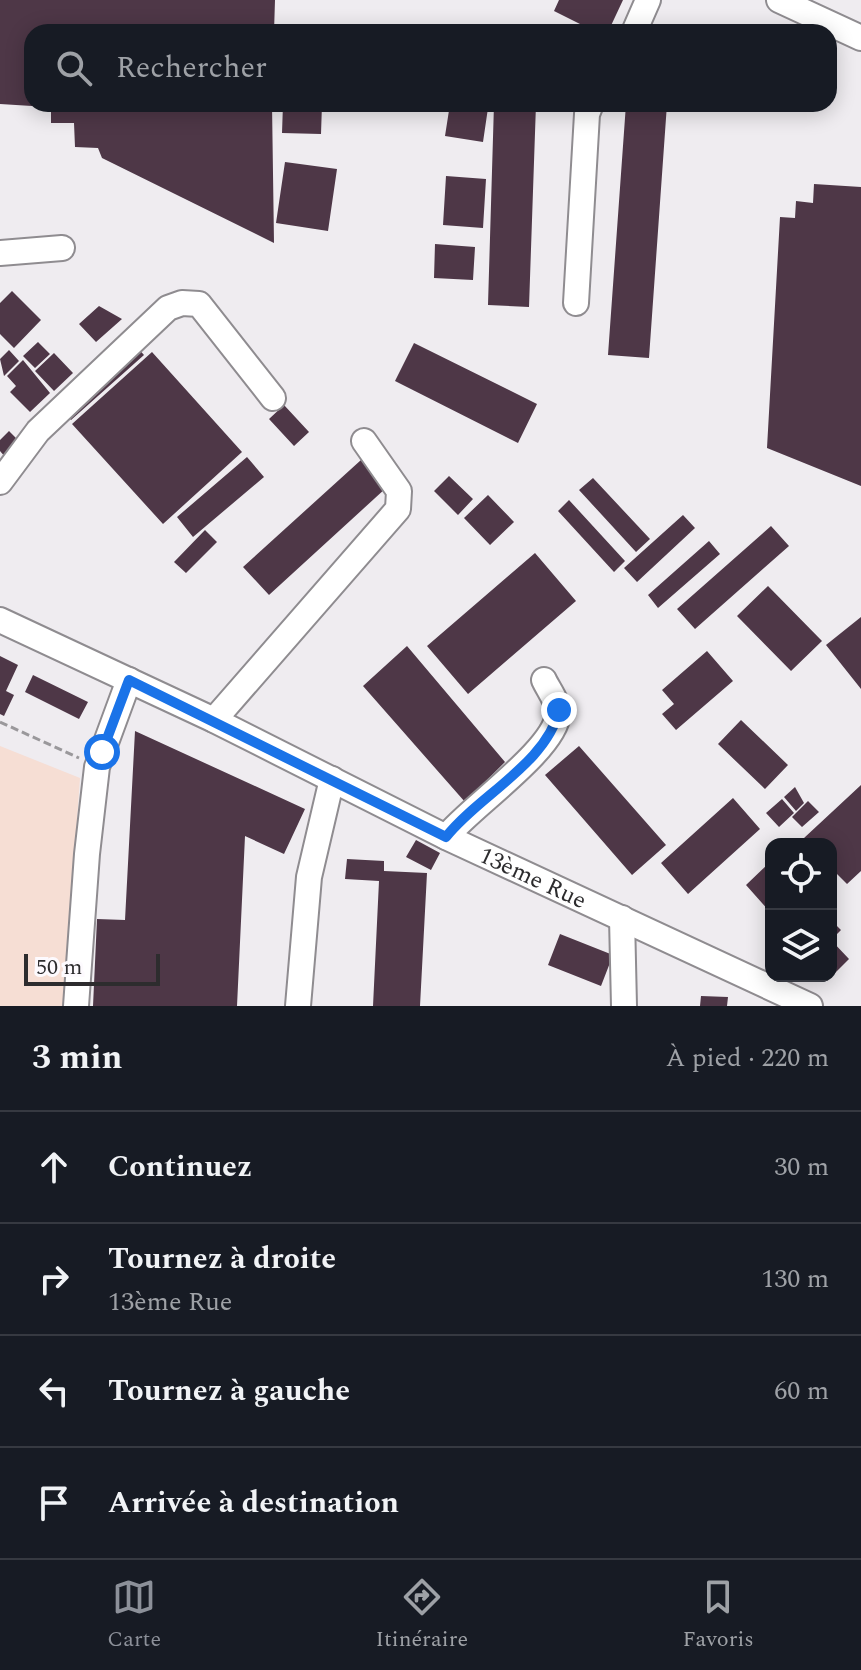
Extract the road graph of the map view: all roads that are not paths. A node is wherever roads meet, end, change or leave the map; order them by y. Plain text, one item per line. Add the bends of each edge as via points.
1 (648, 0) edge
2 (791, 2) edge
3 (638, 24) edge
4 (834, 24) edge
5 (837, 26) edge
6 (861, 38) edge
7 (588, 112) edge
8 (62, 248) dead end
9 (0, 253) edge
10 (576, 303) dead end
11 (273, 398) dead end
12 (364, 441) dead end
13 (0, 482) edge
14 (0, 620) edge
15 (129, 680) junction
16 (544, 680) dead end
17 (214, 720) junction
18 (332, 779) junction
19 (446, 837) junction
20 (622, 918) junction
21 (76, 1006) edge
22 (298, 1006) edge
23 (624, 1006) edge
24 (810, 1006) edge

1 - 3 street
2 - 4 street
5 - 6 street
7 - 10 street
8 - 9 street
11 - 13 street via 199,304 182,303 168,308 38,431
12 - 17 street via 399,491 398,509
14 - 15 street, 13ème Rue
15 - 17 street, 13ème Rue
15 - 21 street via 97,767
16 - 19 street via 559,710 556,724 518,770
17 - 18 street, 13ème Rue
18 - 19 street, 13ème Rue
18 - 22 street via 309,877
19 - 20 street, 13ème Rue
20 - 23 street
20 - 24 street, 13ème Rue

